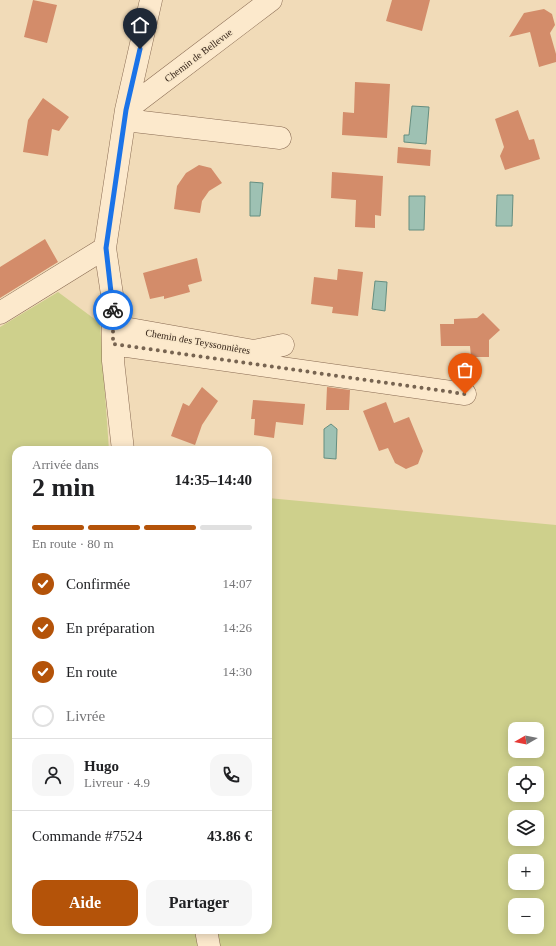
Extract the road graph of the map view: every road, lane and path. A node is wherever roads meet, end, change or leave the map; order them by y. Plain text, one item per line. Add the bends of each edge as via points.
1 (151, 0) edge
2 (271, 0) edge
3 (126, 115) junction
4 (280, 138) dead end
5 (106, 248) junction
6 (0, 314) edge
7 (113, 335) junction
8 (283, 345) dead end
9 (465, 394) dead end
10 (122, 446) edge
11 (207, 934) edge
12 (209, 946) edge

1 - 3 street
2 - 3 street, Chemin de Bellevue
3 - 4 street
3 - 5 street
5 - 6 street
5 - 7 street via 113,301
7 - 8 street, Chemin des Teyssonnières via 254,351
7 - 9 street, Chemin des Teyssonnières
7 - 10 street via 113,361
11 - 12 street

